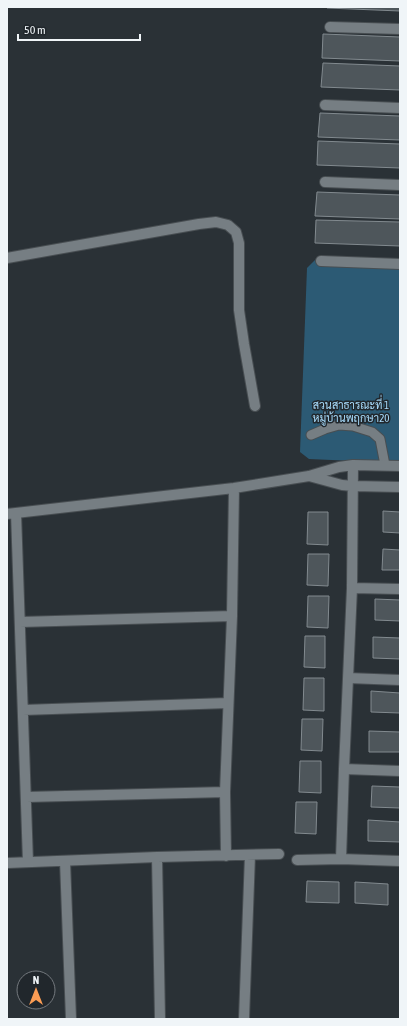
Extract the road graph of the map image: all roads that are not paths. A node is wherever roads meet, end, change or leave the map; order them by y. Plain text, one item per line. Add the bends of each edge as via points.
1 (330, 27) dead end
2 (400, 29) edge
3 (325, 105) dead end
4 (400, 108) edge
5 (325, 182) dead end
6 (400, 185) edge
7 (7, 258) edge
8 (320, 261) dead end
9 (400, 264) edge
10 (255, 406) dead end
11 (310, 435) dead end
12 (354, 465) junction
13 (384, 465) junction
14 (400, 466) edge
15 (309, 476) junction
16 (354, 486) junction
17 (400, 487) edge
18 (234, 488) junction
19 (11, 513) edge
20 (352, 588) junction
21 (400, 589) edge
22 (232, 616) junction
23 (20, 622) junction
24 (348, 678) junction
25 (400, 680) edge
26 (228, 703) junction
27 (23, 710) junction
28 (344, 769) junction
29 (400, 771) edge
30 (225, 792) junction
31 (26, 797) junction
32 (279, 854) dead end
33 (250, 855) junction
34 (226, 856) junction
35 (157, 857) junction
36 (341, 859) junction
37 (296, 860) dead end
38 (65, 861) junction
39 (400, 861) edge
40 (28, 862) junction
41 (7, 863) edge
42 (71, 1019) edge
43 (160, 1019) edge
44 (244, 1019) edge

1 - 2 street
3 - 4 street
5 - 6 street
7 - 10 street via 198,224 216,222 228,225 236,232 239,243 239,310
8 - 9 street
11 - 13 lane via 339,425 372,432 380,439
12 - 13 street
12 - 15 street
12 - 16 street
13 - 14 street
15 - 16 street
15 - 18 street
16 - 17 street
16 - 20 street
18 - 19 street
18 - 22 street
19 - 23 street
20 - 21 street
20 - 24 street
22 - 23 street
22 - 26 street
23 - 27 street
24 - 25 street
24 - 28 street
26 - 27 street
26 - 30 street
27 - 31 street
28 - 29 street
28 - 36 street
30 - 31 street
30 - 34 street
31 - 40 street
32 - 33 street
33 - 34 street
33 - 44 street
34 - 35 street
35 - 38 street
35 - 43 street
36 - 37 street
36 - 39 street
38 - 40 street
38 - 42 street
40 - 41 street

